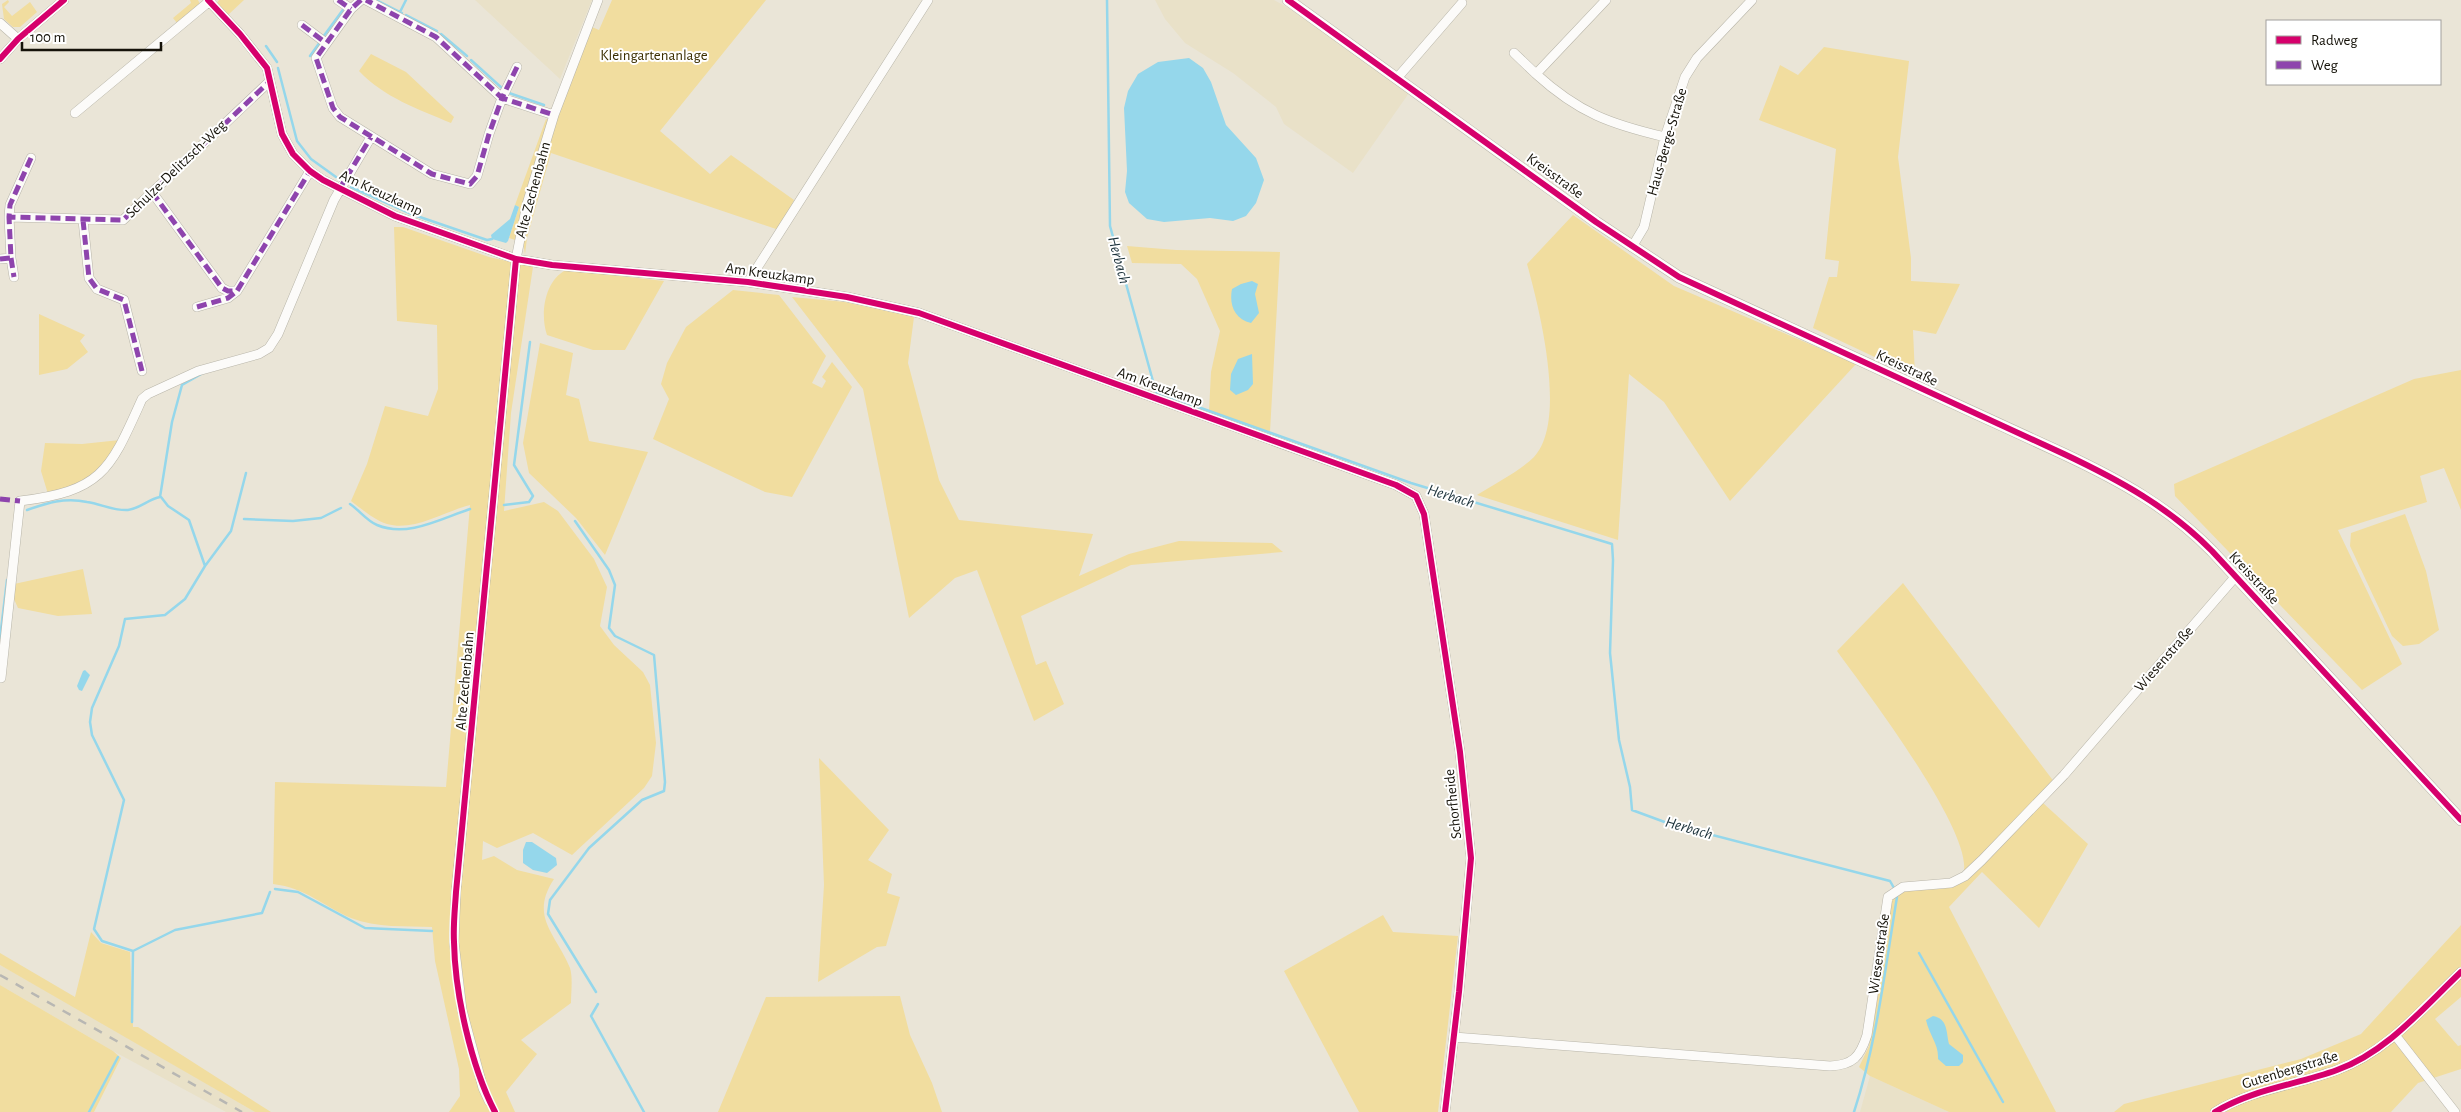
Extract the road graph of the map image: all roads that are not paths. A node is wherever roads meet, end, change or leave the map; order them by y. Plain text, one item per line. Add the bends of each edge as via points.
1 (64, 0) edge
2 (338, 0) edge
3 (361, 0) edge
4 (366, 0) edge
5 (598, 0) edge
6 (928, 0) edge
7 (1288, 0) edge
8 (1752, 0) edge
9 (210, 1) edge
10 (1603, 1) edge
11 (1462, 3) dead end
12 (351, 9) junction
13 (0, 23) edge
14 (302, 25) dead end
15 (18, 39) junction
16 (326, 43) junction
17 (1514, 53) dead end
18 (0, 60) edge
19 (516, 67) dead end
20 (1536, 74) junction
21 (1398, 78) junction
22 (270, 81) junction
23 (502, 98) junction
24 (75, 113) dead end
25 (554, 115) junction
26 (371, 137) junction
27 (1665, 137) junction
28 (30, 158) dead end
29 (310, 171) junction
30 (340, 188) junction
31 (152, 192) junction
32 (8, 217) junction
33 (83, 220) junction
34 (1632, 247) junction
35 (0, 258) edge
36 (11, 258) junction
37 (516, 259) junction
38 (14, 277) dead end
39 (748, 282) junction
40 (237, 291) junction
41 (197, 307) dead end
42 (142, 371) dead end
43 (1416, 496) joint
44 (2236, 576) junction
45 (1, 678) edge
46 (2461, 820) edge
47 (2461, 972) edge
48 (2395, 1035) junction
49 (1454, 1037) junction
50 (489, 1101) dead end
51 (1445, 1112) edge
52 (2215, 1112) edge
53 (2455, 1112) edge

1 - 15 street
2 - 12 street
3 - 12 street
4 - 23 street via 436,37
5 - 25 street, Alte Zechenbahn
6 - 39 street
7 - 21 main road, Kreisstraße
8 - 27 street, Haus-Berge-Straße via 1690,68
9 - 22 street, Am Kreuzkamp via 263,62
9 - 24 street
10 - 20 street
11 - 21 street
12 - 16 street
13 - 15 street
14 - 16 street
15 - 18 street
16 - 26 street via 316,58 333,108 340,117
17 - 20 street
19 - 23 street
20 - 27 street via 1573,105 1594,116
21 - 34 main road, Kreisstraße
22 - 29 street, Am Kreuzkamp via 282,134 293,154
22 - 31 street, Schulze-Delitzsch-Weg
23 - 25 street
23 - 26 street via 477,176 470,184 432,174
25 - 37 street, Alte Zechenbahn via 527,204
26 - 30 street
27 - 34 street, Haus-Berge-Straße via 1644,226
28 - 32 street
29 - 30 street, Am Kreuzkamp
29 - 40 street
30 - 37 street, Am Kreuzkamp via 395,216
30 - 45 street, Am Kreuzkamp via 278,334 269,348 259,354 198,371 148,394 142,399 114,460 105,469 74,491 20,502
31 - 33 street, Schulze-Delitzsch-Weg via 123,220
31 - 40 street via 222,288
32 - 33 street, Schulze-Delitzsch-Weg
32 - 36 street
33 - 42 street via 89,278 97,289 124,300
34 - 44 main road, Kreisstraße via 1711,293 2103,472 2176,517
35 - 36 street
36 - 38 street
37 - 39 street, Am Kreuzkamp
37 - 50 street, Alte Zechenbahn via 456,892 454,942 462,1010
39 - 43 street, Am Kreuzkamp via 847,297 919,313 1396,485
40 - 41 street via 228,298
43 - 49 street, Schorfheide via 1424,514 1460,752 1471,858
44 - 46 main road, Kreisstraße
44 - 49 street, Wiesenstraße via 2064,775 1965,876 1951,884 1903,887 1888,897 1866,1035 1860,1054 1848,1064 1830,1066
47 - 48 street, Gutenbergstraße
48 - 52 street, Gutenbergstraße via 2363,1058 2336,1070 2248,1095
48 - 53 street
49 - 51 street, Schorfheide

